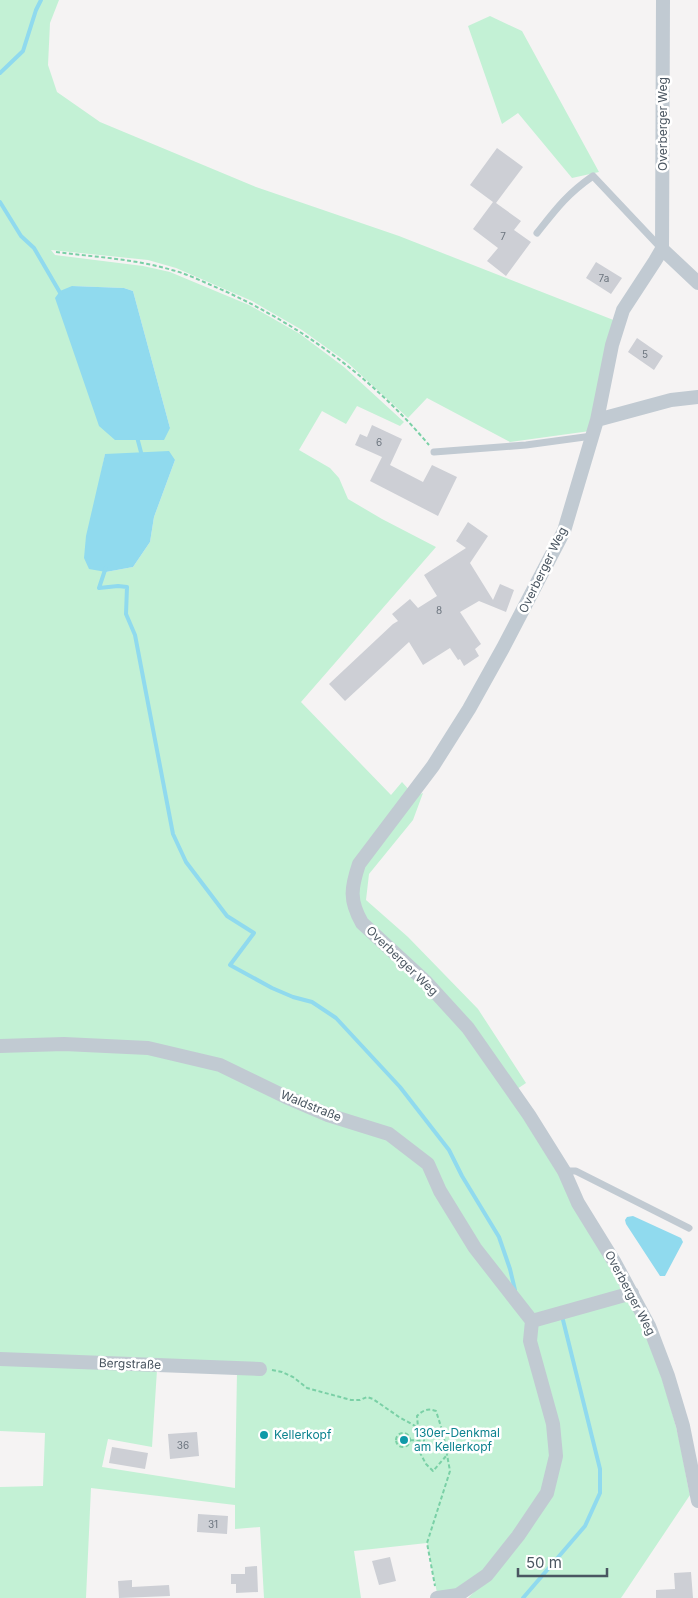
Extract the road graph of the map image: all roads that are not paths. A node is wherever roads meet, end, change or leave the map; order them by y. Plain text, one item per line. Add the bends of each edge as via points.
1 (663, 0) edge
2 (538, 233) dead end
3 (662, 248) junction
4 (698, 283) edge
5 (698, 397) edge
6 (598, 420) junction
7 (592, 436) junction
8 (434, 452) road end
9 (0, 1046) edge
10 (564, 1171) junction
11 (689, 1228) dead end
12 (632, 1293) junction
13 (532, 1321) junction
14 (0, 1359) edge
15 (260, 1369) road end
16 (698, 1501) edge
17 (437, 1598) edge

1 - 3 street, Overberger Weg
2 - 3 lane via 566,197 593,176
3 - 4 street
3 - 6 street, Overberger Weg via 623,310 612,345
5 - 6 street via 671,400
6 - 7 street, Overberger Weg
7 - 8 lane
7 - 10 street, Overberger Weg via 564,531 469,708 433,766 359,864 352,899 362,923 426,982 468,1028
9 - 13 street, Waldstraße via 64,1044 148,1048 220,1065 286,1097 389,1134 428,1164 474,1248
10 - 11 lane via 576,1171
10 - 12 street, Overberger Weg via 578,1203
12 - 13 street
12 - 16 street, Overberger Weg via 668,1376 683,1426
13 - 17 street via 530,1341 553,1424 556,1456 547,1493 487,1576 458,1595
14 - 15 street, Bergstraße

